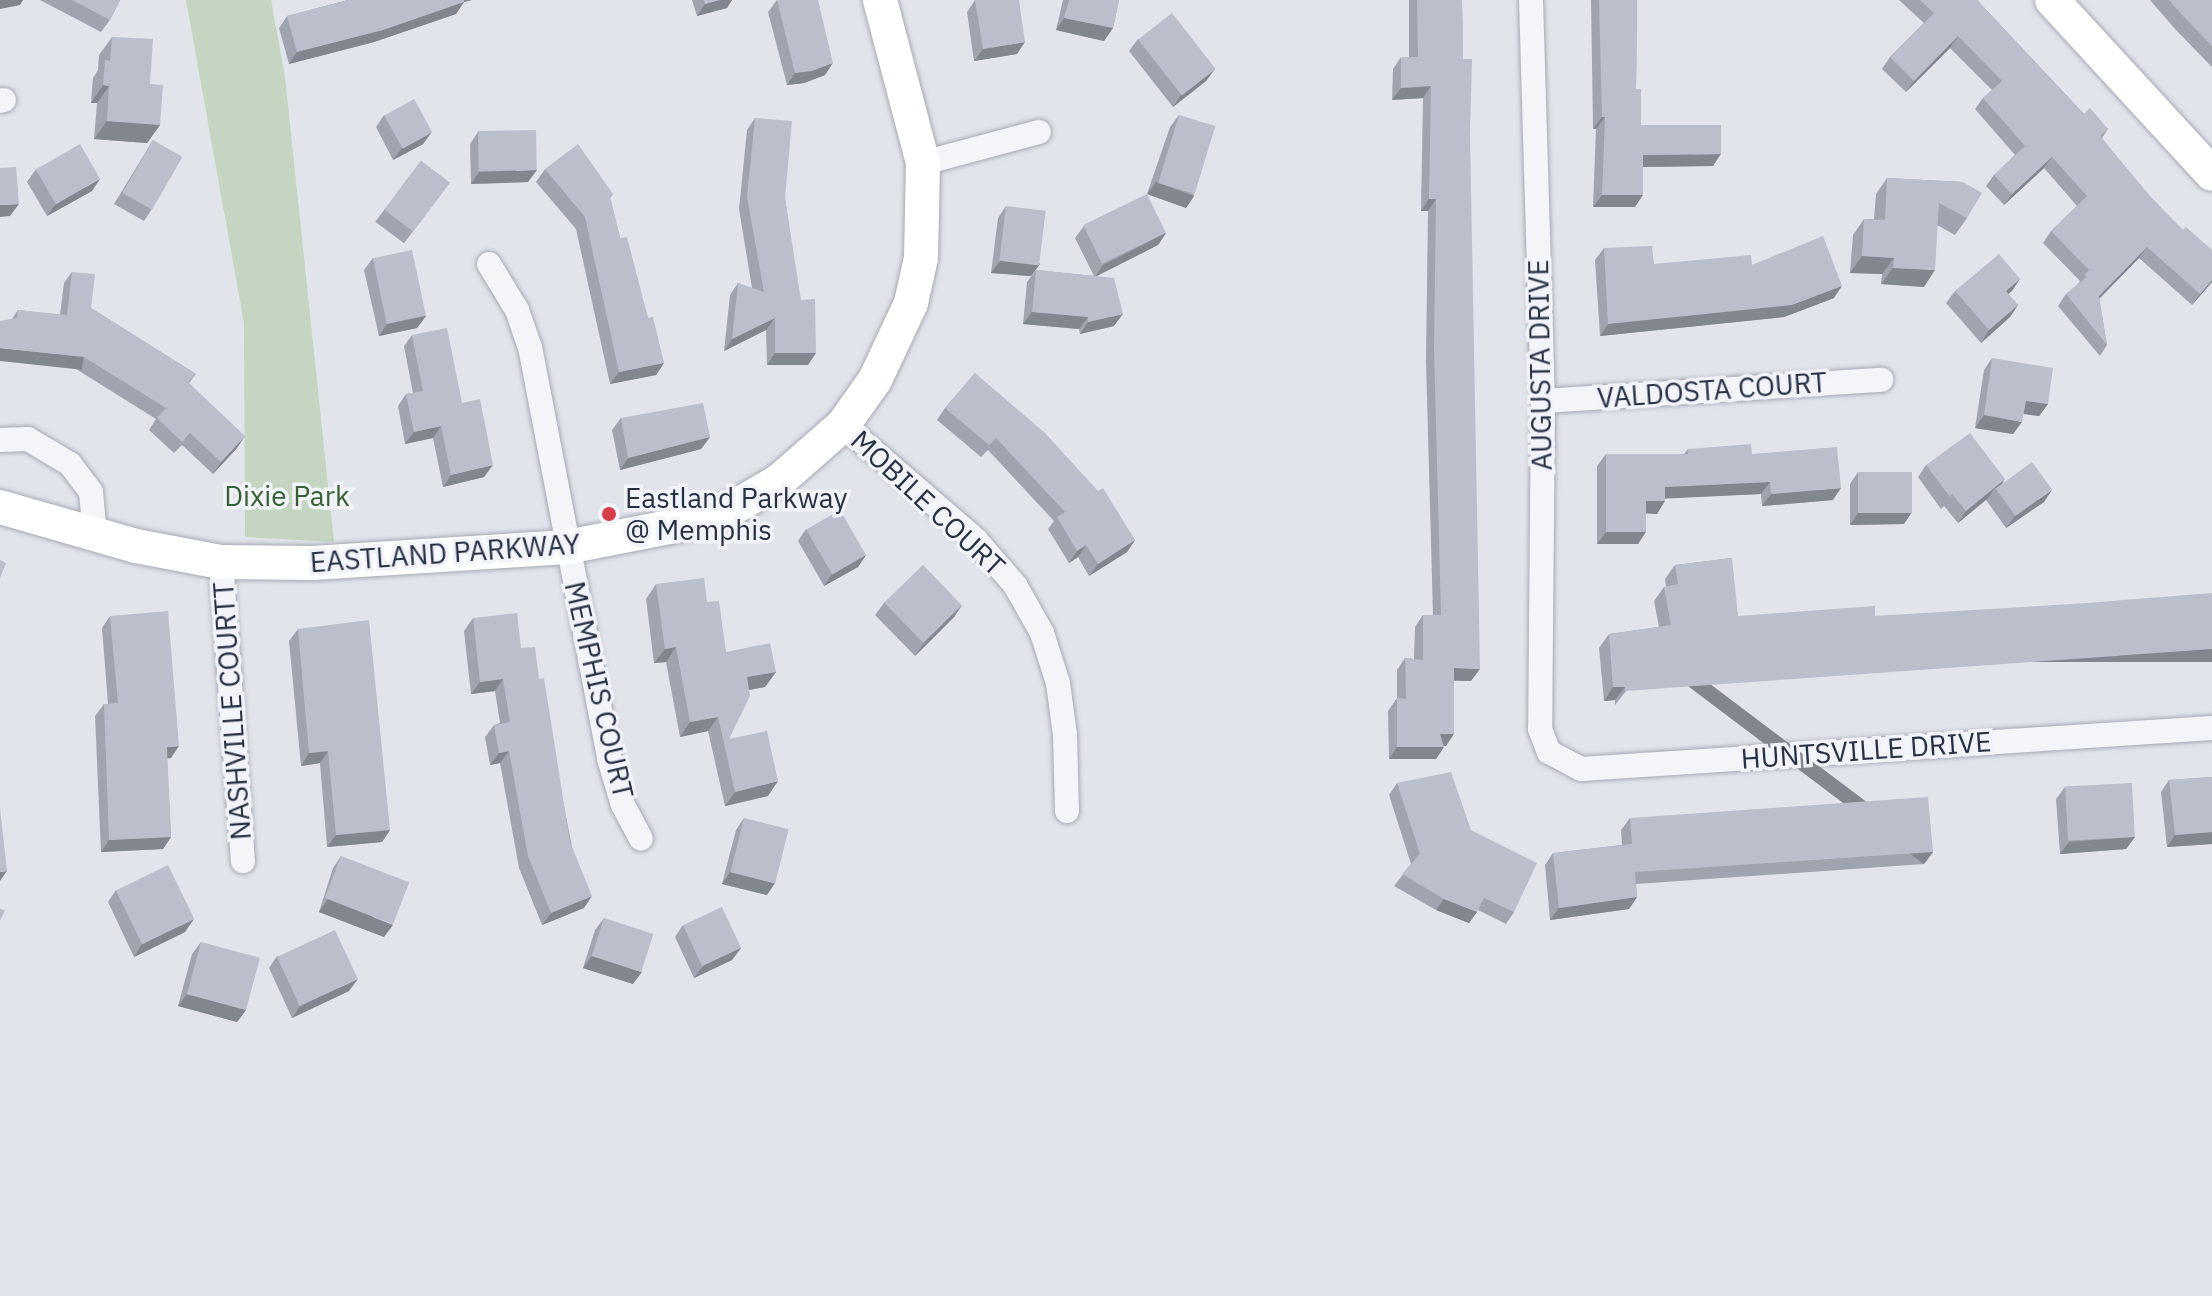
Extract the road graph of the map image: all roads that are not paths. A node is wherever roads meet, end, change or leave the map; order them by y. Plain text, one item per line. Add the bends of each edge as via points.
1 (880, 0) edge
2 (1531, 0) edge
3 (2052, 0) edge
4 (1039, 132) dead end
5 (923, 163) junction
6 (2212, 174) edge
7 (489, 264) dead end
8 (1881, 380) dead end
9 (1543, 401) junction
10 (843, 425) junction
11 (0, 440) edge
12 (0, 507) edge
13 (95, 536) junction
14 (567, 547) junction
15 (221, 562) junction
16 (2212, 728) edge
17 (1540, 729) joint
18 (1067, 811) dead end
19 (641, 839) dead end
20 (243, 861) dead end

1 - 5 street, EASTLAND PARKWAY
2 - 9 street, AUGUSTA DRIVE
3 - 6 street
4 - 5 street
5 - 10 street, EASTLAND PARKWAY via 921,258 911,303 875,380
7 - 14 street, MEMPHIS COURT via 517,310 530,347
8 - 9 street, VALDOSTA COURT
9 - 17 street, AUGUSTA DRIVE
10 - 14 street, EASTLAND PARKWAY via 779,481 740,504 695,522
10 - 18 street, MOBILE COURT via 976,540 1015,585 1042,633 1058,683
11 - 13 street via 28,439 70,464 91,492
12 - 13 street, EASTLAND PARKWAY
13 - 15 street, EASTLAND PARKWAY
14 - 15 street, EASTLAND PARKWAY via 399,560
14 - 19 street, MEMPHIS COURT via 609,759 623,805
15 - 20 street, NASHVILLE COURTT
16 - 17 street, HUNTSVILLE DRIVE via 1581,769 1549,752

